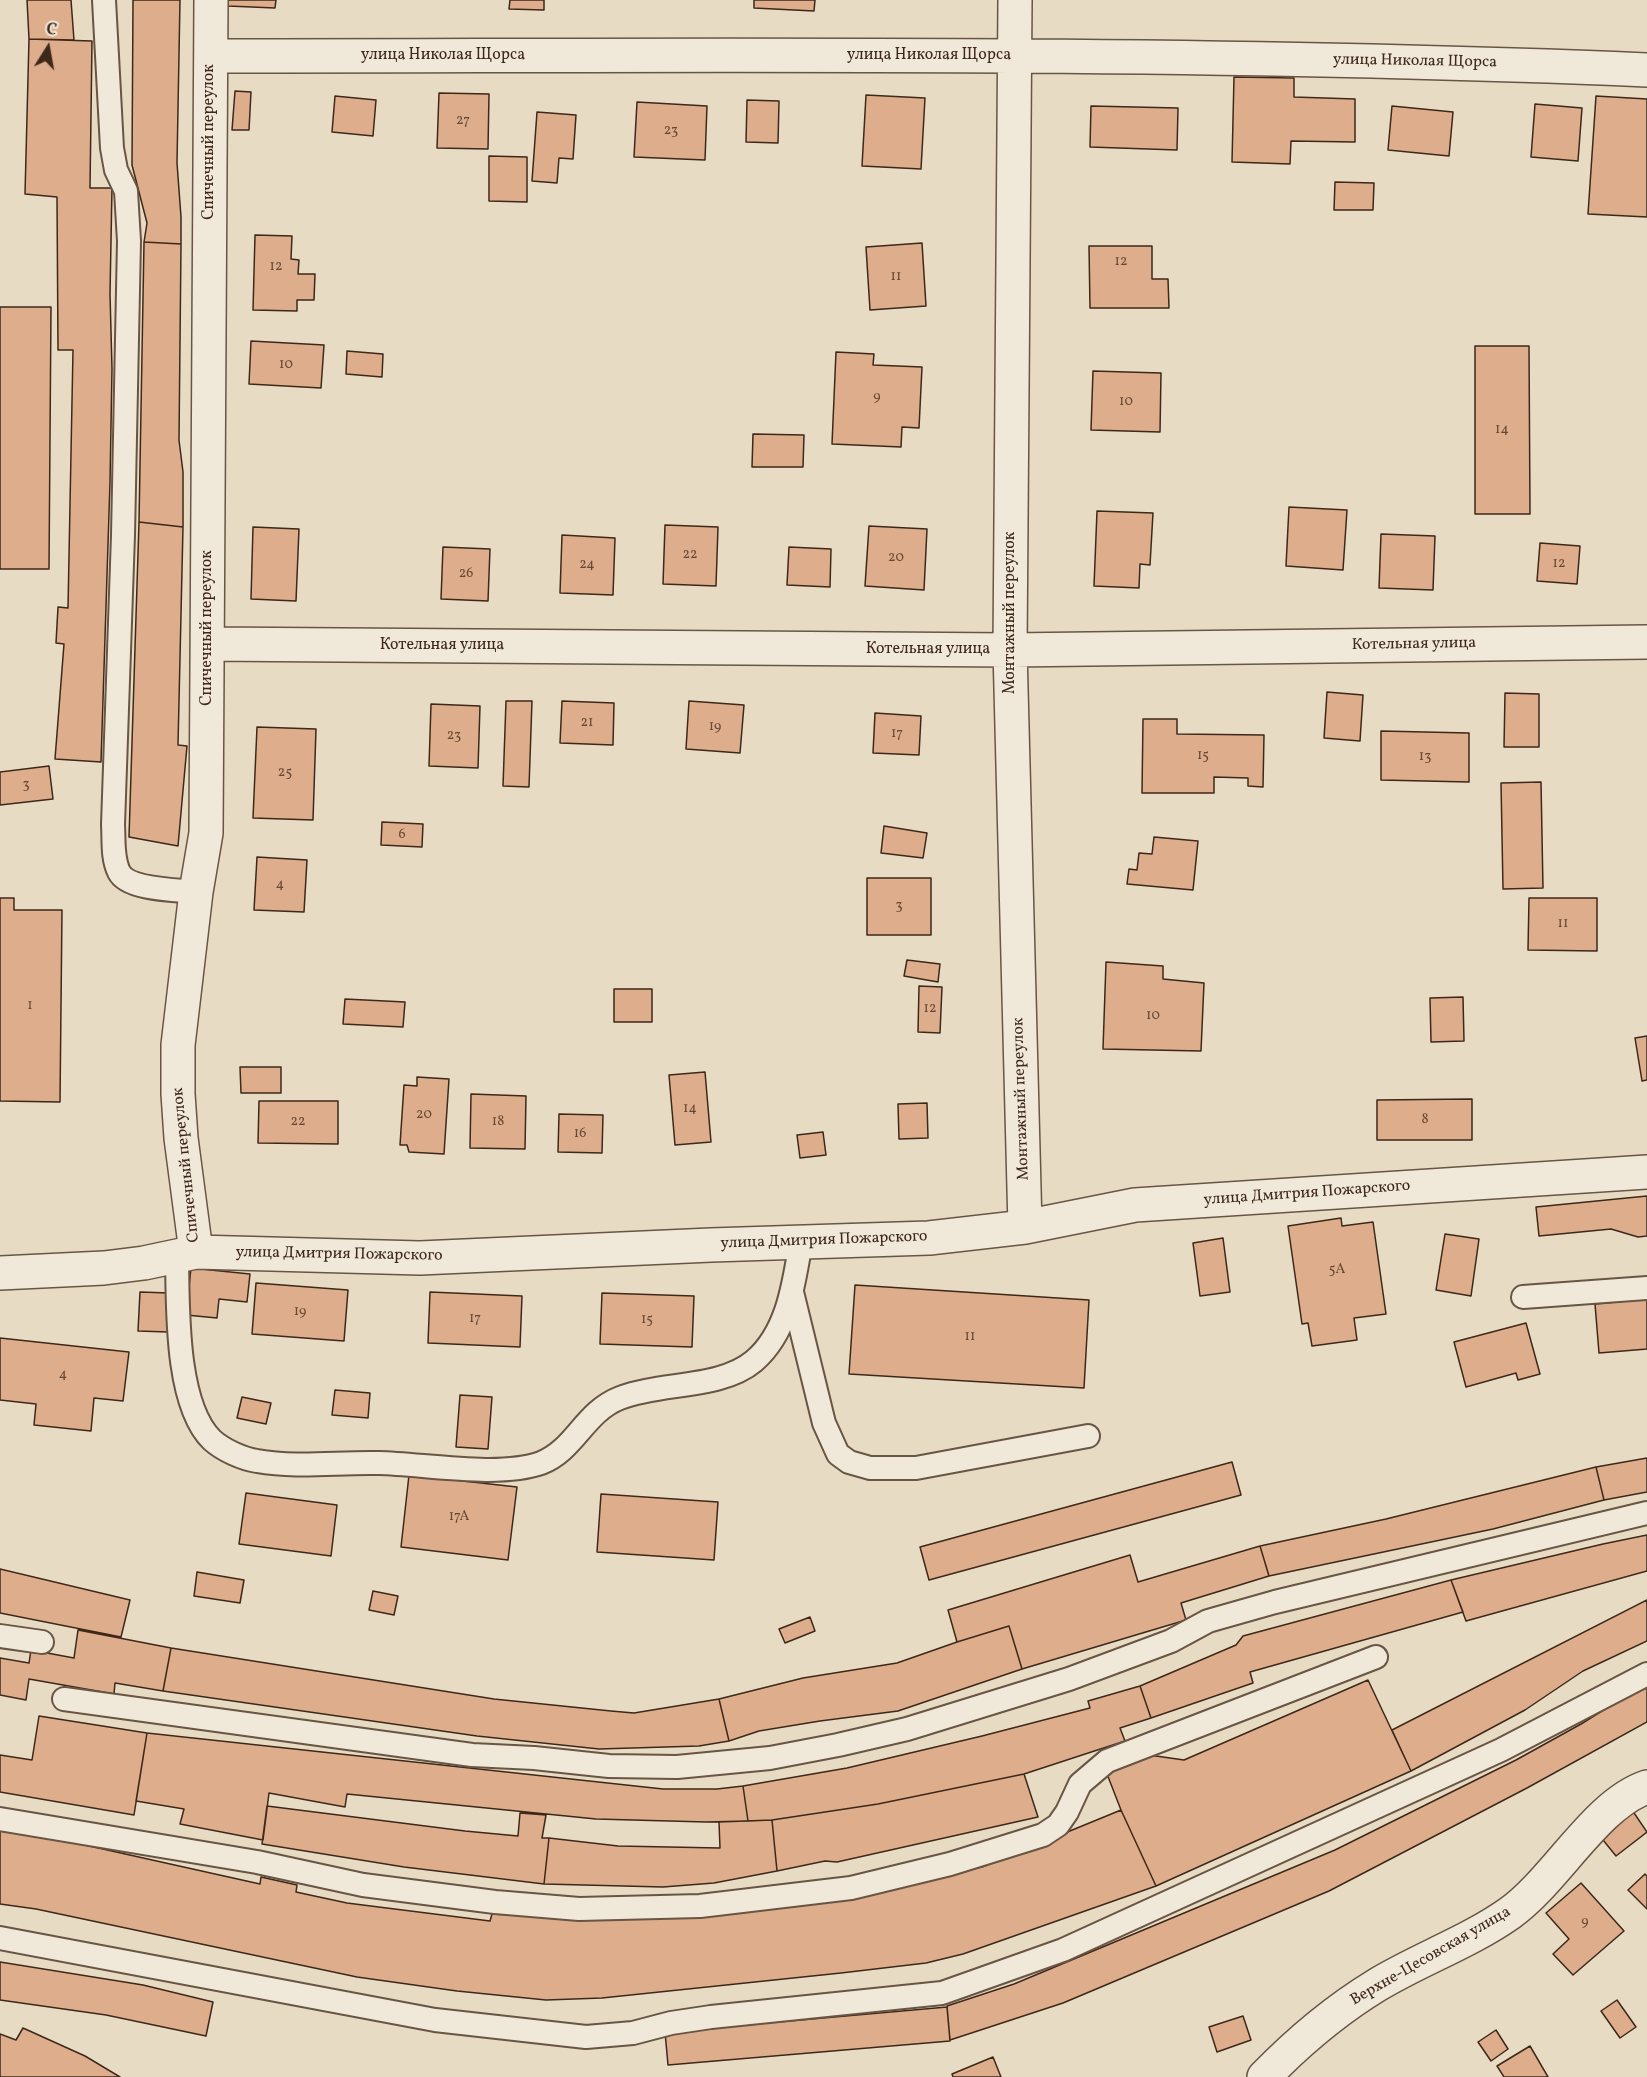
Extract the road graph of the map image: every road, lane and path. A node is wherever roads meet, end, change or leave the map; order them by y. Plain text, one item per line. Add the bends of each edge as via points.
1 (104, 0) edge
2 (211, 0) edge
3 (1014, 0) edge
4 (211, 56) junction
5 (1014, 56) junction
6 (1647, 70) edge
7 (1647, 642) edge
8 (208, 644) junction
9 (1010, 650) junction
10 (196, 892) junction
11 (1647, 1172) edge
12 (1025, 1227) junction
13 (801, 1241) junction
14 (186, 1254) junction
15 (0, 1273) edge
16 (1647, 1288) edge
17 (792, 1291) junction
18 (1523, 1298) dead end
19 (1088, 1436) dead end
20 (1647, 1513) edge
21 (0, 1636) edge
22 (42, 1642) dead end
23 (1376, 1657) dead end
24 (1647, 1674) edge
25 (64, 1699) dead end
26 (1647, 1787) edge
27 (0, 1819) edge
28 (0, 1938) edge
29 (1264, 2077) edge

1 - 10 lane via 112,148 116,170 126,191 129,241 114,857 120,874 134,884
2 - 4 street, Спичечный переулок
3 - 5 street, Монтажный переулок
4 - 5 street, улица Николая Щорса
4 - 8 street, Спичечный переулок
5 - 6 street, улица Николая Щорса via 1449,62
5 - 9 street, Монтажный переулок
7 - 9 street, Котельная улица
8 - 9 street, Котельная улица
8 - 10 street, Спичечный переулок via 206,833
9 - 12 street, Монтажный переулок
10 - 14 street, Спичечный переулок via 178,1045
11 - 12 street, улица Дмитрия Пожарского via 1135,1205
12 - 13 street, улица Дмитрия Пожарского via 929,1238
13 - 14 street, улица Дмитрия Пожарского via 420,1258
13 - 17 lane
14 - 15 street, улица Дмитрия Пожарского via 104,1268
14 - 17 lane via 179,1334 187,1383 203,1428 224,1449 254,1461 296,1466 375,1463 464,1469 523,1467 542,1462 558,1453 604,1406 621,1397 723,1378 741,1371 755,1360 778,1330
16 - 18 lane
17 - 19 lane via 824,1423 838,1454 849,1462 870,1468 916,1468
20 - 25 lane via 1275,1602 1208,1621 1171,1641 1069,1679 955,1715 771,1758 654,1767 472,1755
21 - 22 lane
23 - 27 lane via 1107,1761 1080,1784 1058,1825 1042,1835 950,1864 850,1888 700,1905 579,1909 363,1885 245,1860
24 - 28 lane via 1501,1750 1063,1950 942,1993 711,2017 633,2033 586,2037 435,2020
26 - 29 street, Верхне-Цесовская улица via 1603,1816 1537,1890 1510,1913 1378,1985 1326,2020

